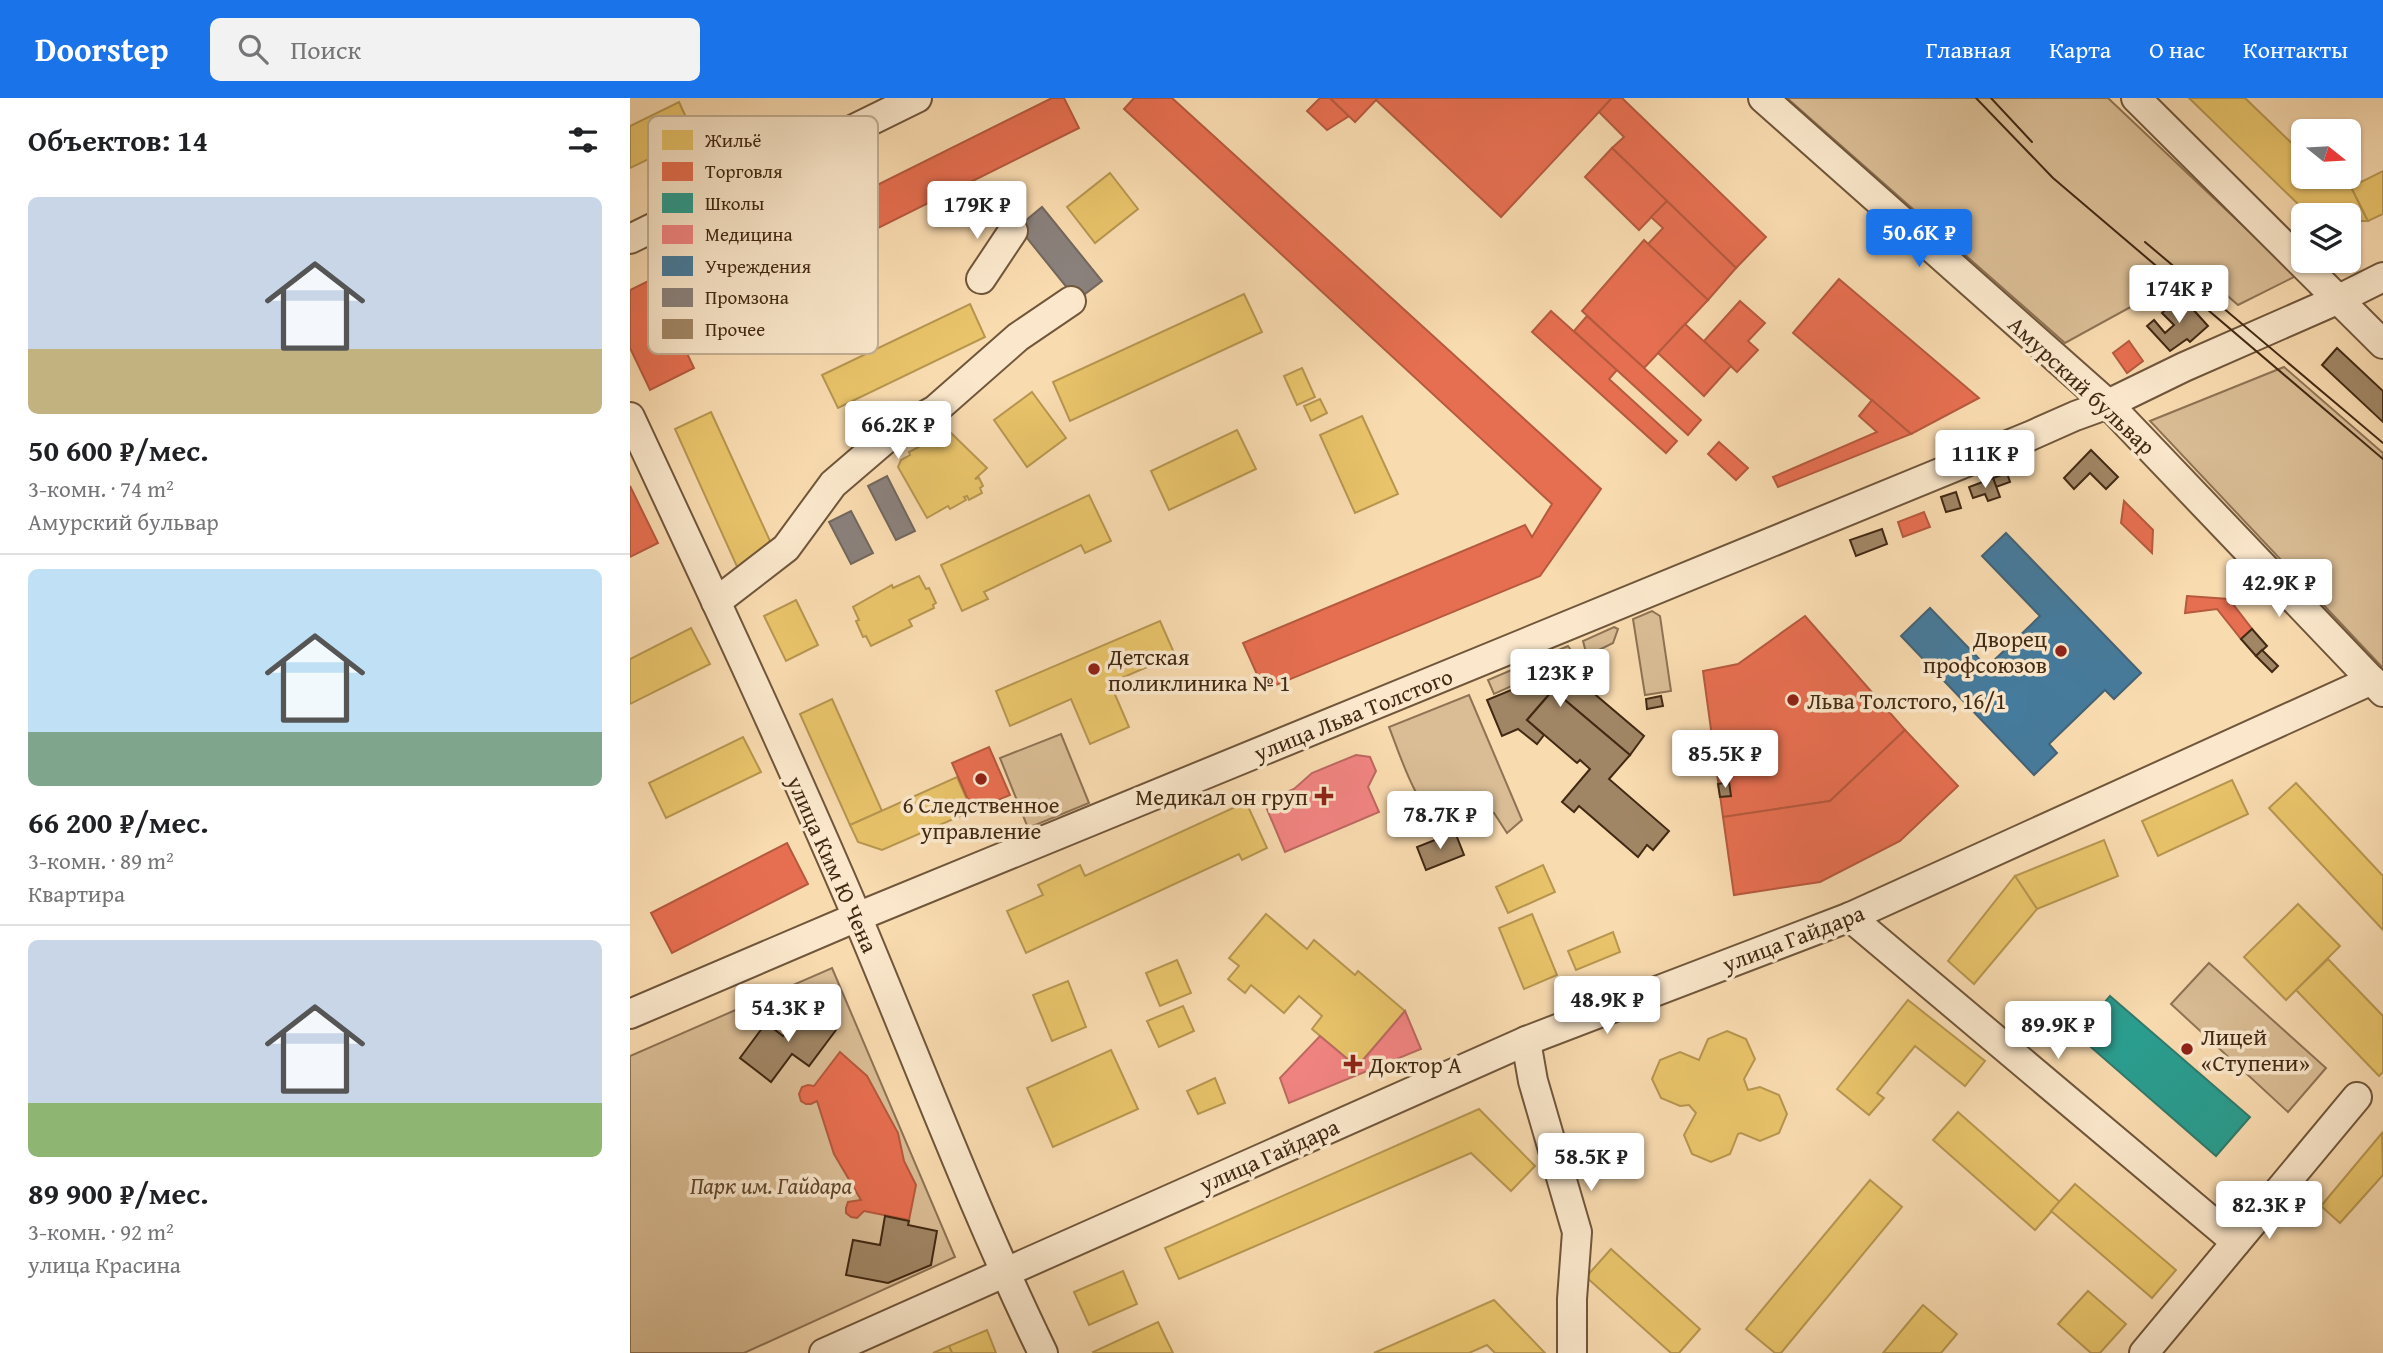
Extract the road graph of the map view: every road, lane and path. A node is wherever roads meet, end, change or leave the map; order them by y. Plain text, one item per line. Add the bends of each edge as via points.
1 (917, 98) edge
2 (1763, 98) edge
3 (2136, 98) edge
4 (878, 117) edge
5 (648, 230) edge
6 (1013, 231) dead end
7 (630, 239) edge
8 (2383, 277) edge
9 (981, 279) dead end
10 (2339, 299) junction
11 (1071, 301) dead end
12 (2383, 344) edge
13 (2108, 404) junction
14 (630, 417) edge
15 (716, 602) junction
16 (2377, 686) edge
17 (857, 917) junction
18 (1850, 917) junction
19 (630, 1014) edge
20 (1526, 1041) junction
21 (2357, 1097) dead end
22 (2236, 1242) junction
23 (1005, 1272) junction
24 (824, 1353) edge
25 (1043, 1353) edge
26 (1572, 1353) edge
27 (2144, 1353) edge

1 - 4 street
2 - 13 street, Амурский бульвар
3 - 10 street
5 - 7 street
6 - 9 street
8 - 10 street, улица Льва Толстого
10 - 12 street
10 - 13 street, улица Льва Толстого
11 - 15 street via 1018,337 935,410 889,436 833,484 786,548
13 - 16 street, Амурский бульвар
13 - 17 street, улица Льва Толстого
14 - 15 street, улица Ким Ю Чена
15 - 17 street, улица Ким Ю Чена
16 - 18 street, улица Гайдара
17 - 19 street, улица Льва Толстого
17 - 23 street, улица Ким Ю Чена
18 - 20 street, улица Гайдара
18 - 22 street
20 - 23 street, улица Гайдара
20 - 26 street via 1533,1081 1577,1232
21 - 22 street
22 - 27 street
23 - 24 street, улица Гайдара
23 - 25 street, улица Ким Ю Чена

